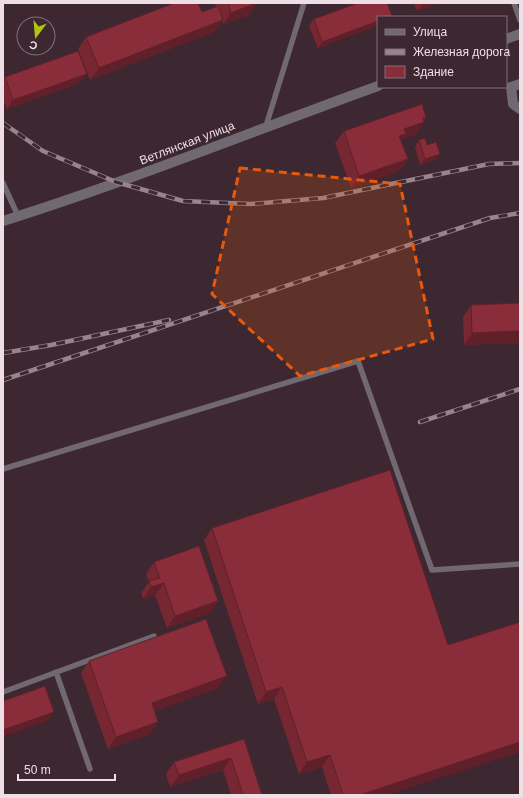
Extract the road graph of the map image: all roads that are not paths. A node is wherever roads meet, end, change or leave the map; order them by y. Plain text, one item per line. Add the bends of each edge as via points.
1 (304, 3) edge
2 (514, 3) edge
3 (520, 20) edge
4 (520, 34) edge
5 (507, 39) edge
6 (520, 84) edge
7 (377, 86) edge
8 (520, 109) edge
9 (266, 126) junction
10 (3, 183) edge
11 (18, 216) junction
12 (3, 221) edge
13 (3, 469) edge
14 (520, 564) edge
15 (154, 636) edge
16 (56, 672) junction
17 (3, 692) edge
18 (90, 769) dead end

1 - 9 lane
2 - 3 lane
4 - 5 street
6 - 8 street via 511,87 513,104
7 - 9 street, Ветлянская улица
9 - 11 street, Ветлянская улица via 167,165
10 - 11 lane
11 - 12 street, Ветлянская улица
13 - 14 lane via 358,360 432,570
15 - 16 lane
16 - 17 lane
16 - 18 lane

